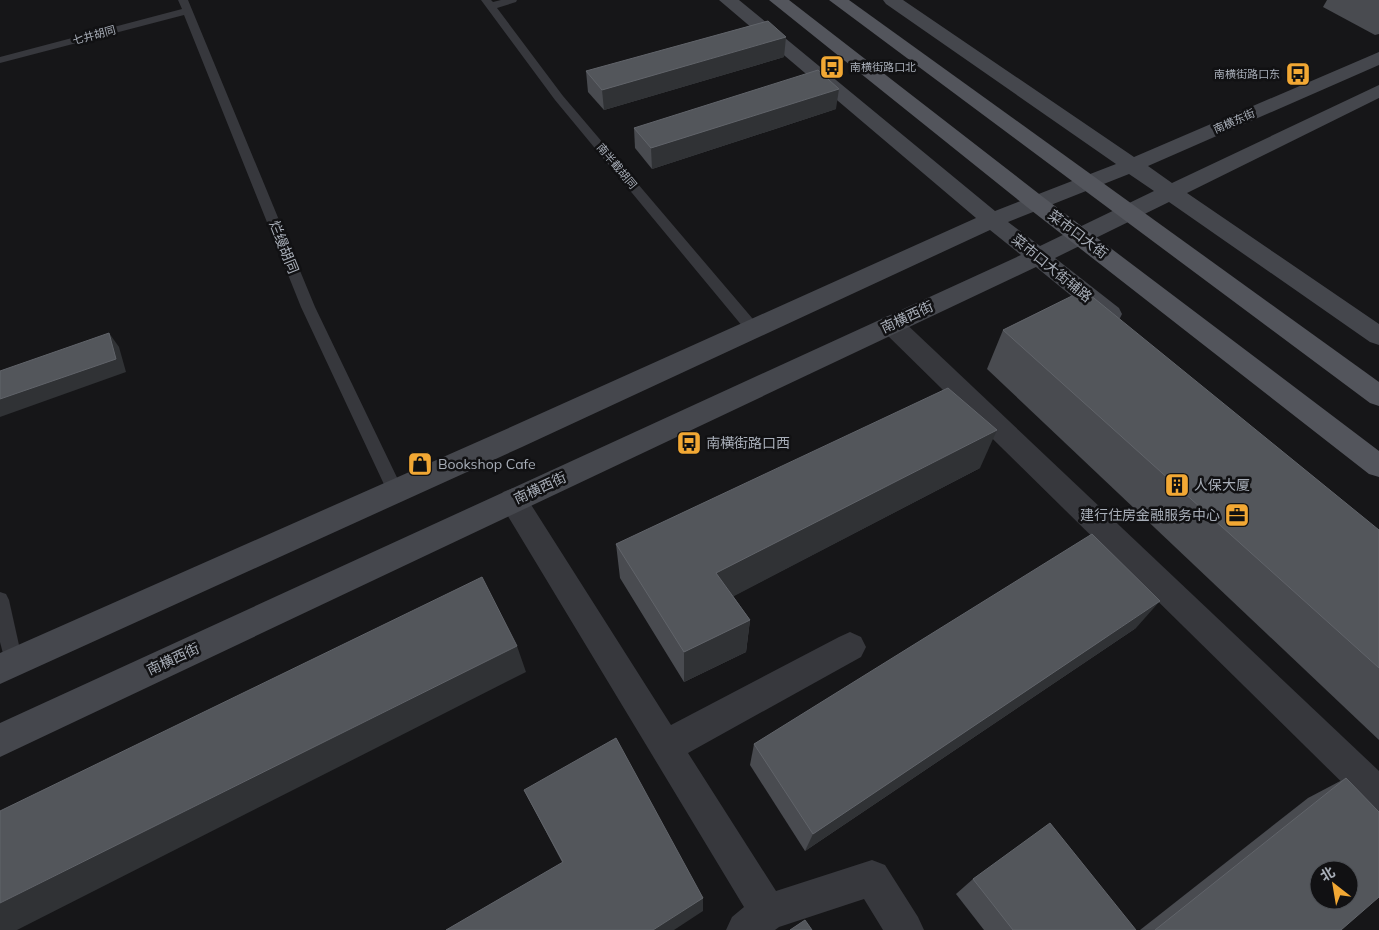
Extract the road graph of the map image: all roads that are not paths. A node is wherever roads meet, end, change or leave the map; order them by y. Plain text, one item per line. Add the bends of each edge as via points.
1 (512, 0) edge
2 (728, 0) edge
3 (778, 0) edge
4 (838, 0) edge
5 (892, 0) edge
6 (488, 3) edge
7 (185, 5) edge
8 (1379, 58) edge
9 (0, 60) edge
10 (1379, 91) edge
11 (1133, 165) junction
12 (1088, 183) junction
13 (1172, 191) junction
14 (1035, 202) junction
15 (1128, 212) junction
16 (992, 220) junction
17 (1079, 236) junction
18 (1039, 256) junction
19 (891, 324) junction
20 (753, 329) junction
21 (1131, 332) edge
22 (1379, 336) edge
23 (1379, 396) edge
24 (1379, 466) edge
25 (394, 490) junction
26 (513, 500) junction
27 (0, 600) edge
28 (850, 647) dead end
29 (7, 666) edge
30 (0, 740) edge
31 (665, 747) junction
32 (1379, 795) edge
33 (756, 921) edge
34 (906, 930) edge

1 - 6 lane
2 - 16 main road, 菜市口大街辅路
3 - 14 main road, 菜市口大街
4 - 12 main road
5 - 11 main road
6 - 20 lane, 南半截胡同 via 559,98
7 - 9 lane, 七井胡同
7 - 25 lane, 烂缦胡同 via 308,307
8 - 11 main road, 南横东街
10 - 13 main road
11 - 12 main road, 南横东街
11 - 13 main road
12 - 14 main road, 南横东街
12 - 15 main road
13 - 15 main road
13 - 22 main road
14 - 16 main road
14 - 17 main road, 菜市口大街
15 - 17 main road, 南横西街
15 - 23 main road
16 - 18 main road, 菜市口大街辅路
16 - 20 main road
17 - 18 main road, 南横西街
17 - 24 main road, 菜市口大街
18 - 19 main road, 南横西街
18 - 21 main road, 菜市口大街辅路
19 - 26 main road, 南横西街
19 - 32 street
20 - 25 main road
25 - 29 main road
26 - 30 main road, 南横西街
26 - 31 street
27 - 29 lane
28 - 31 street
31 - 33 street
33 - 34 street via 872,878

